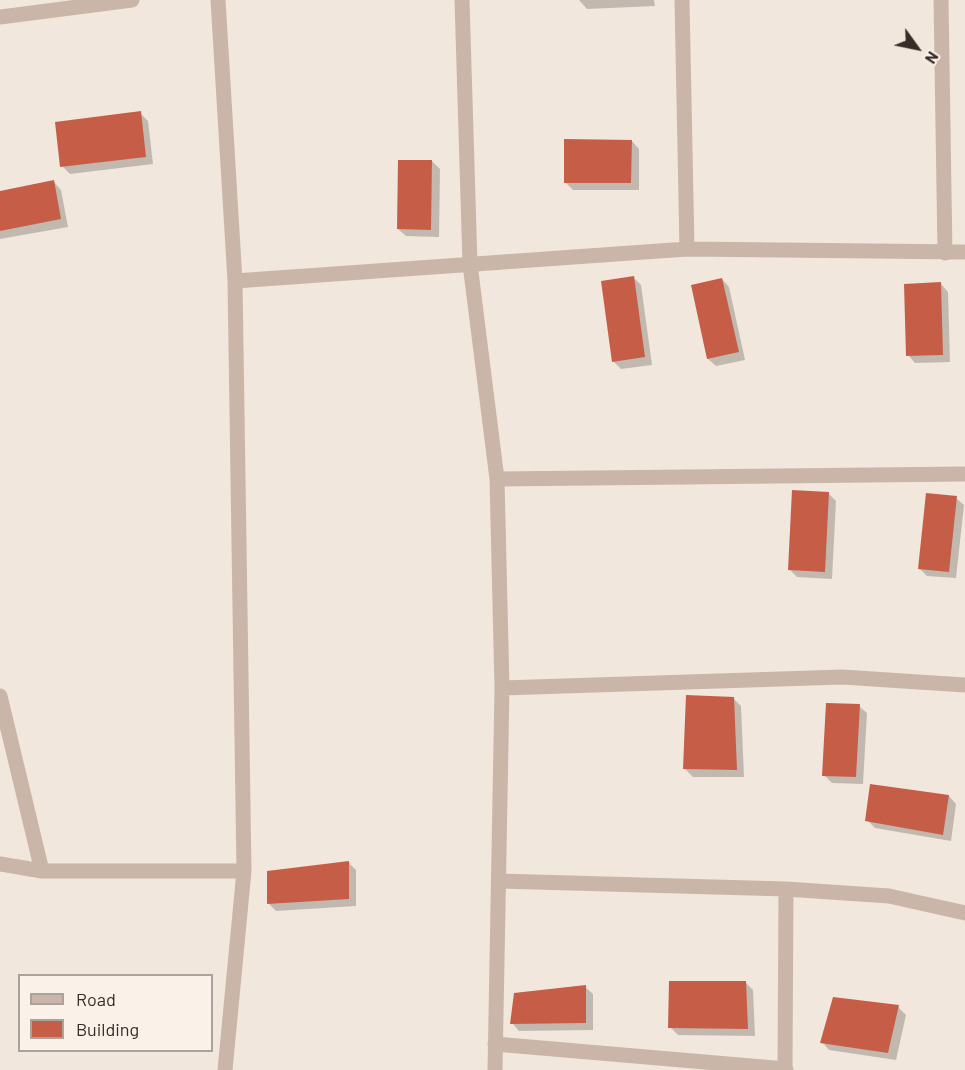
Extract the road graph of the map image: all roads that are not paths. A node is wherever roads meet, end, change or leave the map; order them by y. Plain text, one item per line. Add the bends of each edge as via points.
1 (132, 0) edge
2 (218, 0) edge
3 (462, 0) edge
4 (681, 0) edge
5 (941, 0) edge
6 (0, 17) edge
7 (687, 249) junction
8 (965, 252) edge
9 (945, 253) junction
10 (470, 264) junction
11 (235, 281) junction
12 (965, 474) edge
13 (497, 479) junction
14 (965, 685) edge
15 (502, 688) junction
16 (0, 696) edge
17 (0, 864) edge
18 (42, 871) junction
19 (244, 871) junction
20 (499, 881) junction
21 (786, 889) junction
22 (965, 913) edge
23 (495, 1044) junction
24 (785, 1069) edge
25 (225, 1070) edge
26 (495, 1070) edge

1 - 6 street
2 - 11 street
3 - 10 street
4 - 7 street
5 - 9 street
7 - 9 street
7 - 10 street
8 - 9 street
10 - 11 street
10 - 13 street
11 - 19 street
12 - 13 street
13 - 15 street
14 - 15 street via 842,677
15 - 20 street
16 - 18 street
17 - 18 street
18 - 19 street
19 - 25 street
20 - 21 street
20 - 23 street
21 - 22 street via 889,896
21 - 24 street
23 - 24 street
23 - 26 street

